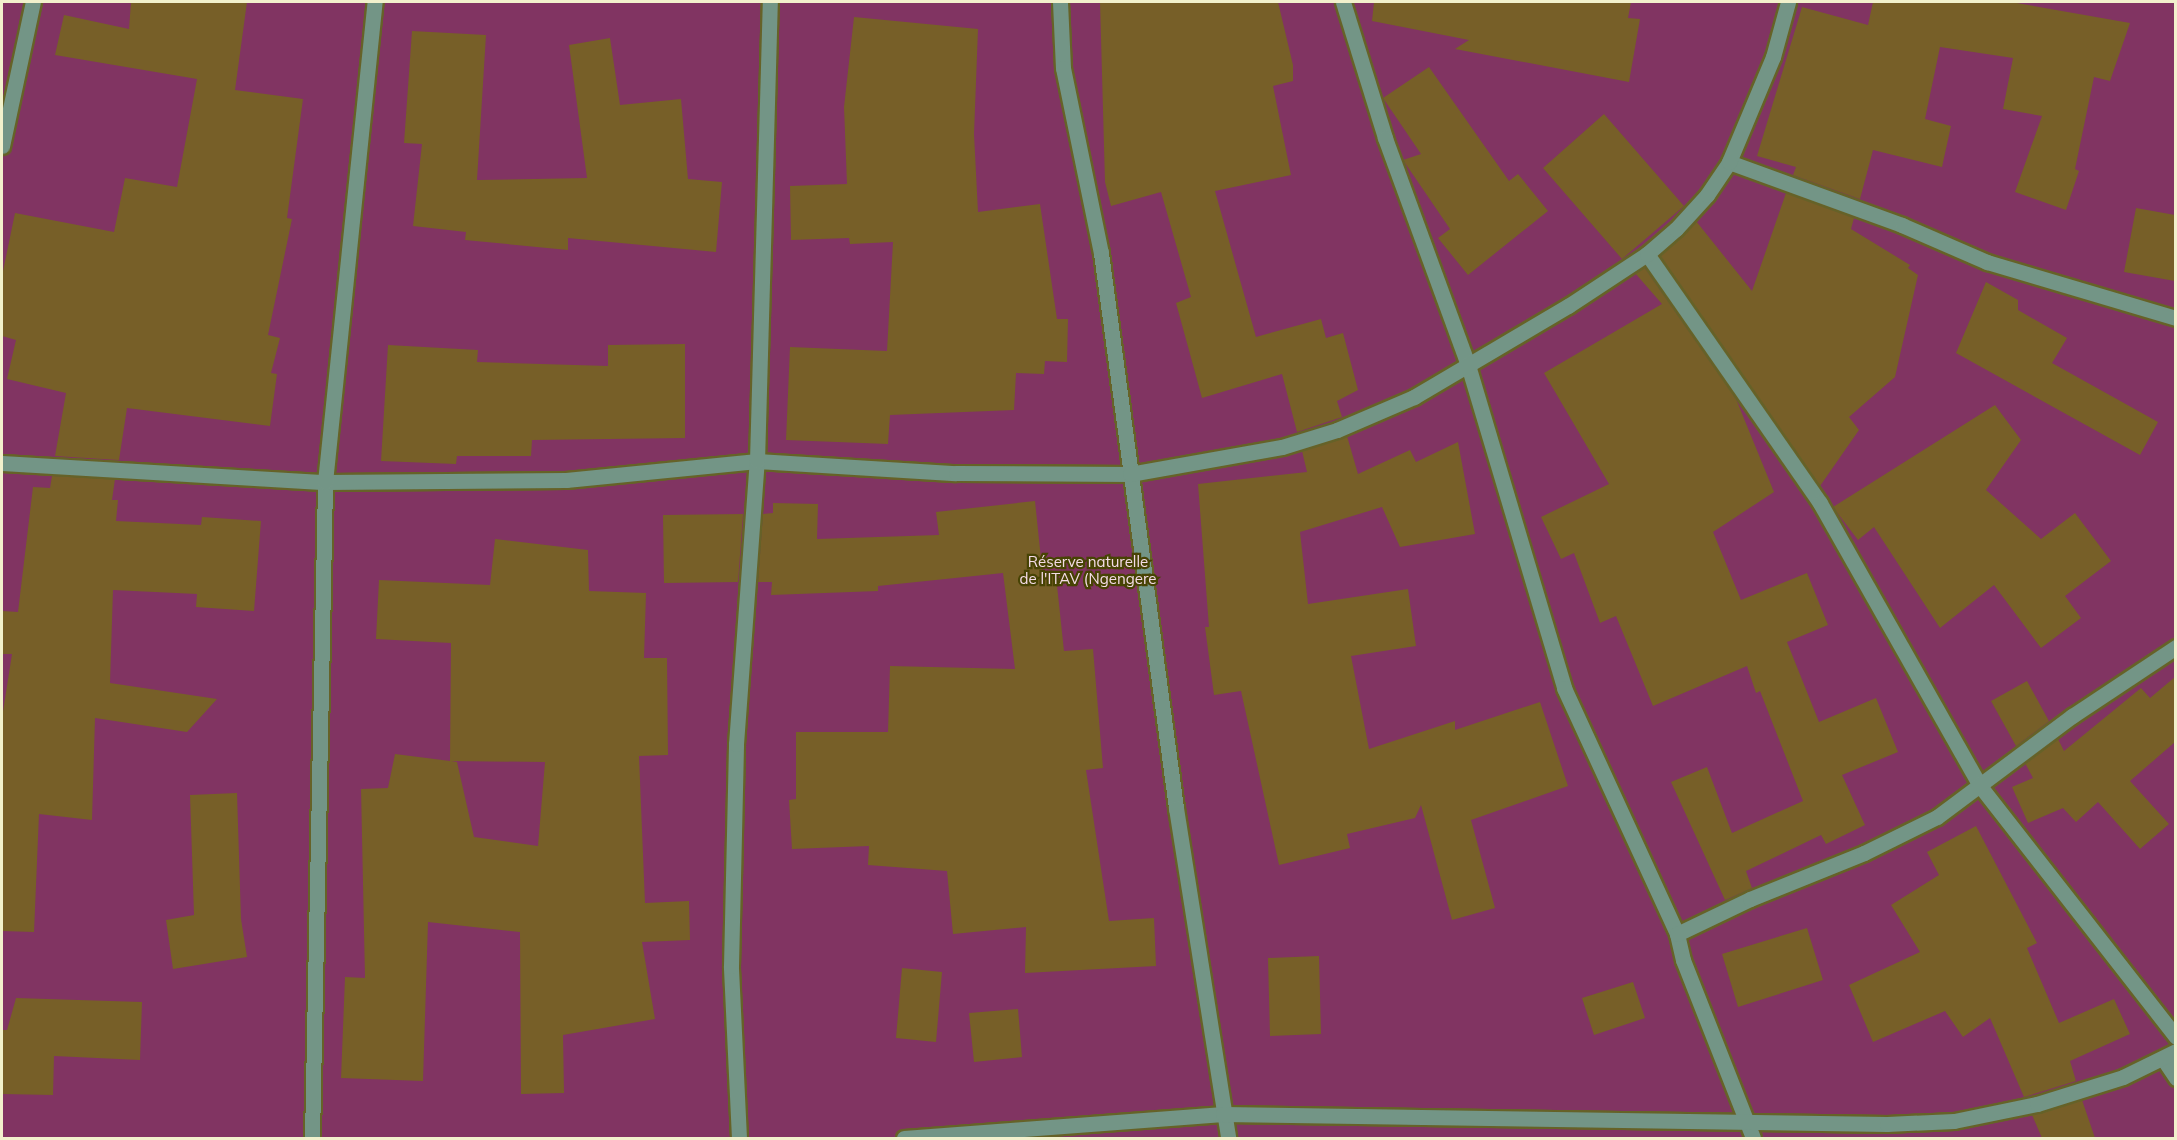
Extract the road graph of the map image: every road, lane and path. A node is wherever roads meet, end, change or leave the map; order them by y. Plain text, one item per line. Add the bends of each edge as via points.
1 (33, 2) edge
2 (375, 2) edge
3 (770, 2) edge
4 (1060, 2) edge
5 (1343, 2) edge
6 (1788, 2) edge
7 (2, 146) edge
8 (1729, 162) junction
9 (1647, 254) junction
10 (2175, 318) edge
11 (1468, 365) junction
12 (757, 461) junction
13 (2, 463) edge
14 (1130, 474) junction
15 (325, 482) junction
16 (2175, 647) edge
17 (1980, 786) junction
18 (1677, 934) junction
19 (2175, 1037) edge
20 (2170, 1055) edge
21 (2175, 1078) edge
22 (1223, 1114) junction
23 (1748, 1121) junction
24 (312, 1138) edge
25 (739, 1138) edge
26 (904, 1138) edge
27 (1228, 1138) edge
28 (1753, 1138) edge

1 - 7 street
2 - 15 street
3 - 12 street
4 - 14 street via 1063,68 1101,253
5 - 11 street via 1385,138
6 - 8 street via 1773,57
8 - 9 street via 1707,195
8 - 10 street via 1902,225 1987,262
9 - 11 street
9 - 17 street via 1820,503
11 - 14 street via 1414,397 1337,430 1282,447
11 - 18 street via 1564,688
12 - 14 street via 956,473
12 - 15 street via 566,480
12 - 25 street via 736,744 731,966
13 - 15 street
14 - 22 street
15 - 24 street
16 - 17 street via 2072,716
17 - 18 street via 1937,817 1864,854 1750,899
17 - 19 street
18 - 23 street via 1683,960
20 - 21 street
20 - 23 street via 2123,1077 2037,1104 1954,1121
22 - 23 street
22 - 26 street
22 - 27 street
23 - 28 street

